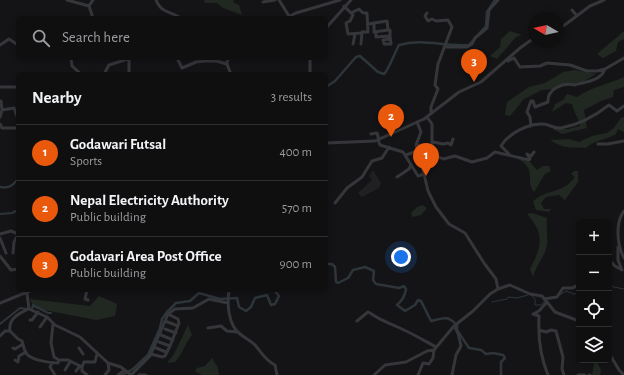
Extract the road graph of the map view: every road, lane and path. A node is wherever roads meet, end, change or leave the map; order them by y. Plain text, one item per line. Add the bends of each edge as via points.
1 (67, 0) edge
2 (94, 0) edge
3 (156, 0) edge
4 (274, 0) edge
5 (279, 0) edge
6 (340, 0) edge
7 (351, 0) edge
8 (498, 0) edge
9 (604, 0) edge
10 (263, 2) dead end
11 (89, 6) junction
12 (343, 7) junction
13 (572, 10) dead end
14 (351, 13) junction
15 (427, 13) dead end
16 (92, 16) edge
17 (178, 16) edge
18 (287, 16) edge
19 (290, 16) edge
20 (577, 16) junction
21 (374, 23) junction
22 (368, 24) junction
23 (328, 26) edge
24 (564, 26) edge
25 (388, 30) junction
26 (376, 32) junction
27 (355, 34) junction
28 (362, 34) junction
29 (528, 43) edge
30 (16, 44) edge
31 (354, 44) dead end
32 (360, 44) dead end
33 (0, 45) edge
34 (444, 47) junction
35 (624, 58) edge
36 (71, 60) edge
37 (126, 60) edge
38 (130, 60) edge
39 (178, 60) edge
40 (228, 60) edge
41 (310, 60) edge
42 (504, 62) junction
43 (226, 64) junction
44 (605, 69) junction
45 (79, 72) edge
46 (105, 72) edge
47 (129, 72) edge
48 (230, 72) edge
49 (310, 72) edge
50 (0, 87) edge
51 (16, 87) edge
52 (1, 101) dead end
53 (624, 106) edge
54 (2, 110) junction
55 (16, 114) edge
56 (431, 114) junction
57 (0, 117) edge
58 (427, 117) junction
59 (417, 122) junction
60 (0, 124) edge
61 (531, 126) junction
62 (16, 128) edge
63 (372, 134) dead end
64 (453, 139) dead end
65 (378, 140) junction
66 (624, 141) edge
67 (433, 142) junction
68 (328, 143) edge
69 (598, 144) dead end
70 (416, 145) junction
71 (389, 147) junction
72 (418, 151) junction
73 (534, 152) dead end
74 (509, 154) junction
75 (406, 155) junction
76 (411, 165) junction
77 (424, 174) junction
78 (397, 177) dead end
79 (335, 203) dead end
80 (624, 211) edge
81 (16, 233) edge
82 (0, 234) edge
83 (0, 238) edge
84 (16, 238) edge
85 (618, 239) junction
86 (6, 253) dead end
87 (13, 253) dead end
88 (0, 256) edge
89 (624, 258) edge
90 (612, 263) edge
91 (16, 269) edge
92 (576, 287) edge
93 (498, 289) junction
94 (87, 292) edge
95 (229, 292) edge
96 (27, 293) joint
97 (88, 300) dead end
98 (545, 301) junction
99 (0, 303) edge
100 (228, 303) junction
101 (28, 308) junction
102 (38, 312) junction
103 (170, 315) dead end
104 (46, 316) junction
105 (576, 319) edge
106 (30, 320) dead end
107 (165, 321) junction
108 (357, 321) dead end
109 (53, 324) junction
110 (455, 325) junction
111 (178, 326) junction
112 (40, 327) dead end
113 (165, 328) dead end
114 (208, 328) dead end
115 (539, 330) junction
116 (10, 331) junction
117 (176, 333) junction
118 (239, 333) junction
119 (162, 335) dead end
120 (0, 336) edge
121 (173, 340) junction
122 (159, 342) dead end
123 (23, 344) junction
124 (170, 346) junction
125 (13, 348) dead end
126 (79, 348) dead end
127 (156, 348) dead end
128 (435, 348) junction
129 (26, 352) junction
130 (166, 352) junction
131 (83, 354) dead end
132 (97, 354) junction
133 (151, 354) junction
134 (54, 357) junction
135 (612, 358) edge
136 (15, 360) dead end
137 (60, 360) junction
138 (70, 362) junction
139 (52, 363) junction
140 (108, 363) junction
141 (81, 366) junction
142 (65, 370) dead end
143 (76, 371) dead end
144 (129, 373) edge
145 (83, 374) edge
146 (55, 375) edge
147 (87, 375) edge
148 (105, 375) edge
149 (118, 375) edge
150 (140, 375) edge
151 (146, 375) edge
152 (277, 375) edge
153 (374, 375) edge
154 (418, 375) edge
155 (452, 375) edge
156 (548, 375) edge
157 (564, 375) edge
158 (578, 375) edge
159 (585, 375) edge
160 (624, 375) edge

1 - 11 street
2 - 11 street
3 - 17 street via 158,7
4 - 10 street
5 - 18 street
6 - 12 street
6 - 19 street
7 - 12 street
8 - 34 street via 489,10 487,28 471,45
9 - 20 street
11 - 16 street
12 - 14 street
12 - 23 street
13 - 20 street
14 - 22 street via 359,9 362,13 367,13
14 - 27 street via 353,15 350,21 346,23 348,34
15 - 34 street via 425,16 428,21 450,21 452,30
20 - 24 street
21 - 22 street
21 - 25 street via 388,21
21 - 26 street
22 - 28 street via 368,32
25 - 26 street
25 - 26 street via 390,37 376,37
27 - 28 street
27 - 31 street
28 - 32 street
29 - 42 street
30 - 33 street via 9,39
34 - 56 street via 438,64 435,85 438,90
35 - 44 street
36 - 45 street via 72,66
37 - 46 street via 109,65
38 - 47 street
39 - 43 street via 183,68 201,62 216,61
40 - 43 street
41 - 49 street
42 - 44 street via 514,58 520,67 547,63 570,65 590,72
42 - 56 street via 481,82 461,90
43 - 48 street
44 - 61 street via 604,73 590,82 562,85 551,91 548,102 535,107 531,101 527,112
50 - 51 street
52 - 54 street
53 - 61 street via 617,111 609,105 597,114 561,128 544,124
54 - 55 street via 14,108
54 - 57 street
56 - 58 street
58 - 59 street
58 - 67 street via 432,124
59 - 65 street
59 - 70 street via 421,132
60 - 62 street via 2,128
61 - 74 street via 508,136 503,142 500,146
63 - 65 street via 377,133
64 - 67 street via 451,145
65 - 68 street
65 - 71 street via 380,146
66 - 69 street
67 - 70 street via 431,146
70 - 72 street
71 - 75 street
71 - 79 street via 382,158 372,161 362,177 347,188
72 - 74 street via 425,150 444,159 455,156 472,162 487,158 495,152
72 - 75 street
72 - 77 street
73 - 74 street via 531,156 527,154 529,160
75 - 76 street
76 - 77 street via 418,176
76 - 78 street
77 - 93 street via 428,191 440,213 449,224 465,233 496,279
80 - 85 street via 619,224
81 - 82 street via 11,231
83 - 86 street
84 - 87 street
85 - 89 street
85 - 90 street via 618,260 622,270
88 - 91 street via 12,270
92 - 98 street via 563,288 557,297
93 - 98 street via 510,285 530,294 542,296
93 - 110 street
94 - 97 street via 85,299
95 - 100 street
96 - 99 street
96 - 101 street
98 - 105 street via 555,312
98 - 115 street via 540,311 533,314 539,316
100 - 107 street via 209,300 193,308 175,309 168,314
100 - 118 street via 232,325
101 - 102 street
101 - 116 street via 12,320
102 - 104 street
102 - 106 street
103 - 111 street via 179,320
104 - 109 street
104 - 112 street
107 - 111 street
107 - 133 street
108 - 128 street via 368,312 386,323 429,341
109 - 132 street via 80,337
109 - 134 street via 51,343
110 - 128 street
110 - 155 street via 461,346 456,355
111 - 117 street
113 - 117 street
114 - 118 street via 221,326 227,331
115 - 156 street via 543,366
115 - 157 street via 556,331 563,357
116 - 120 street
116 - 123 street
117 - 121 street
118 - 152 street via 248,338 265,358 275,365
119 - 121 street
121 - 124 street
122 - 124 street
123 - 125 street
123 - 129 street
124 - 130 street
126 - 131 street
127 - 130 street
128 - 153 street via 406,362 385,365
128 - 154 street via 433,358 429,364 423,363
129 - 136 street via 19,356 18,362
129 - 139 street via 35,360
130 - 133 street via 162,357
132 - 140 street
132 - 141 street via 95,362 84,362
133 - 144 street
134 - 137 street
134 - 139 street
135 - 160 street
137 - 138 street
137 - 139 street via 58,363
138 - 141 street
138 - 142 street
139 - 146 street via 50,367
140 - 144 street
140 - 148 street via 110,370
141 - 143 street
141 - 145 street
144 - 149 street
145 - 147 street
150 - 151 street
158 - 159 street

